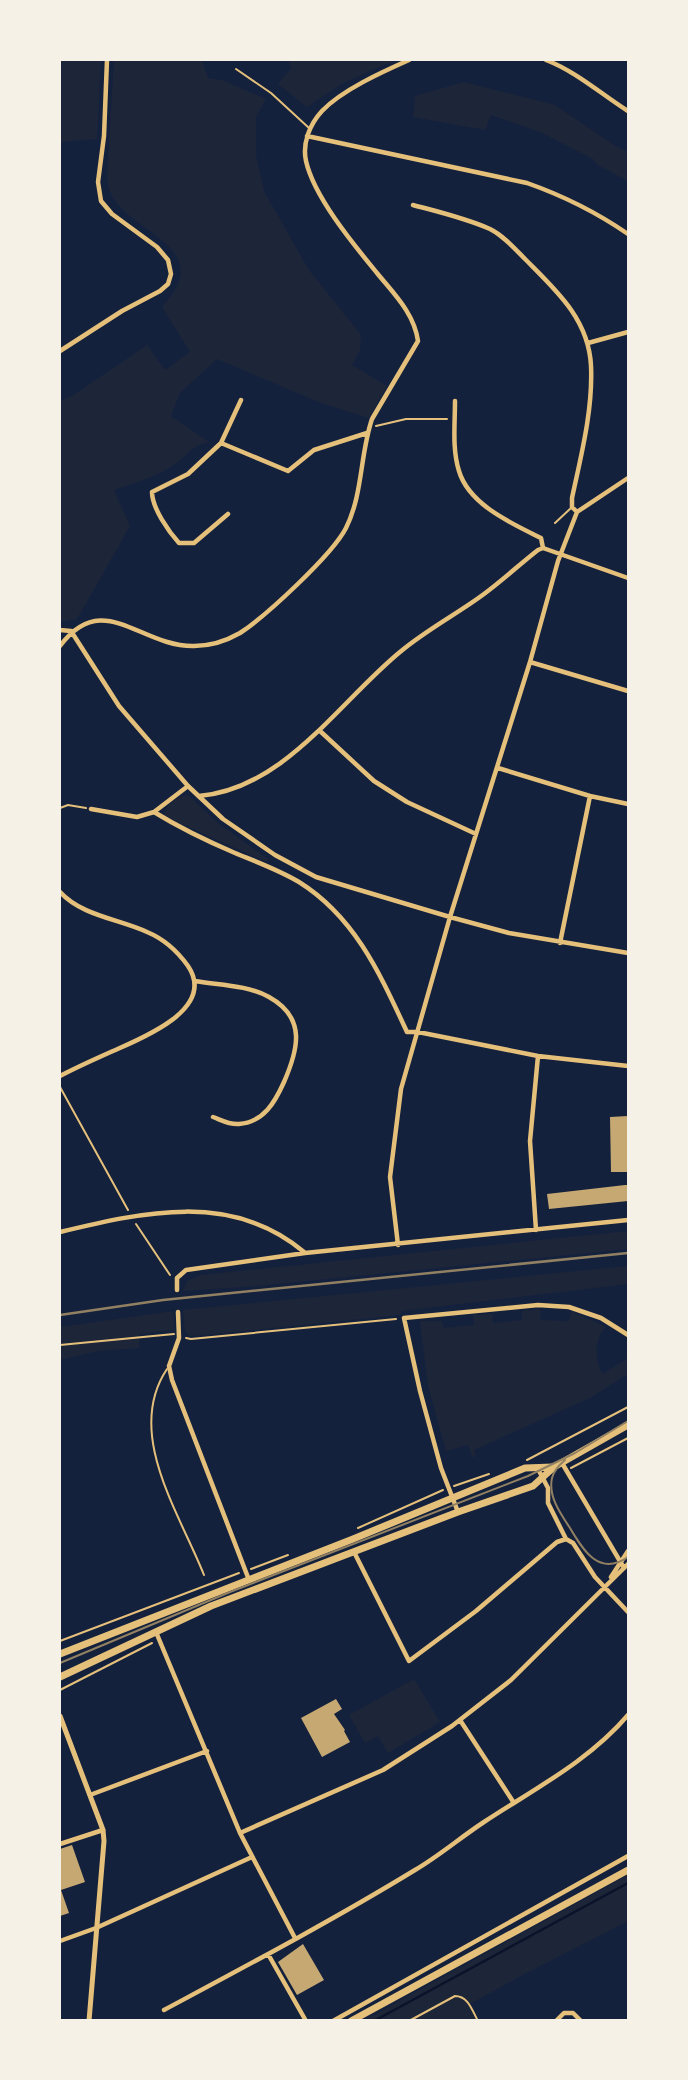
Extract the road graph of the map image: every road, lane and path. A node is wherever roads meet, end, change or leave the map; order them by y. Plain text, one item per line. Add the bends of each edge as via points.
1 (107, 60) edge
2 (409, 60) edge
3 (546, 60) edge
4 (236, 69) dead end
5 (628, 111) edge
6 (310, 129) junction
7 (307, 136) junction
8 (413, 205) dead end
9 (628, 234) edge
10 (628, 332) edge
11 (588, 343) junction
12 (60, 351) edge
13 (241, 400) dead end
14 (455, 401) dead end
15 (455, 419) junction
16 (376, 426) dead end
17 (367, 433) junction
18 (221, 443) junction
19 (628, 478) edge
20 (572, 507) junction
21 (577, 512) junction
22 (228, 514) dead end
23 (555, 523) dead end
24 (543, 548) junction
25 (560, 556) junction
26 (628, 578) edge
27 (60, 630) edge
28 (71, 631) junction
29 (60, 646) edge
30 (530, 662) junction
31 (628, 691) edge
32 (320, 731) junction
33 (498, 768) junction
34 (188, 786) junction
35 (197, 796) junction
36 (590, 796) junction
37 (628, 804) edge
38 (60, 807) edge
39 (91, 809) joint
40 (154, 812) junction
41 (477, 834) junction
42 (60, 892) edge
43 (450, 917) junction
44 (560, 943) junction
45 (628, 954) edge
46 (195, 981) junction
47 (418, 1032) junction
48 (538, 1056) junction
49 (628, 1066) edge
50 (60, 1076) edge
51 (60, 1087) edge
52 (213, 1117) dead end
53 (131, 1215) junction
54 (628, 1220) edge
55 (137, 1226) dead end
56 (536, 1230) junction
57 (60, 1232) edge
58 (398, 1245) junction
59 (305, 1253) junction
60 (177, 1278) junction
61 (177, 1290) dead end
62 (178, 1312) dead end
63 (404, 1318) junction
64 (628, 1335) edge
65 (179, 1336) junction
66 (60, 1345) edge
67 (169, 1366) junction
68 (628, 1407) edge
69 (628, 1425) edge
70 (628, 1438) edge
71 (523, 1462) dead end
72 (537, 1466) junction
73 (554, 1467) junction
74 (564, 1467) junction
75 (498, 1471) dead end
76 (543, 1477) junction
77 (448, 1488) junction
78 (454, 1498) junction
79 (458, 1512) junction
80 (358, 1528) dead end
81 (566, 1539) junction
82 (628, 1551) edge
83 (354, 1552) junction
84 (289, 1555) dead end
85 (625, 1565) edge
86 (245, 1571) junction
87 (204, 1575) dead end
88 (249, 1580) junction
89 (605, 1587) junction
90 (628, 1612) edge
91 (156, 1632) junction
92 (60, 1641) edge
93 (151, 1645) dead end
94 (60, 1654) edge
95 (60, 1677) edge
96 (60, 1690) edge
97 (628, 1715) edge
98 (60, 1716) edge
99 (460, 1720) junction
100 (206, 1751) junction
101 (90, 1795) junction
102 (514, 1803) junction
103 (103, 1830) junction
104 (240, 1833) junction
105 (60, 1844) edge
106 (628, 1856) edge
107 (252, 1857) junction
108 (628, 1870) edge
109 (96, 1927) junction
110 (295, 1938) junction
111 (60, 1941) edge
112 (268, 1954) junction
113 (164, 2010) dead end
114 (89, 2021) edge
115 (306, 2021) edge
116 (333, 2021) edge
117 (351, 2021) edge
118 (409, 2021) edge
119 (478, 2021) edge
120 (556, 2021) edge
121 (581, 2021) edge

1 - 12 street via 97,182 101,201 157,247 172,274 160,291
2 - 6 street via 333,102
3 - 5 street via 582,78
4 - 6 lane
6 - 7 street
7 - 9 street via 527,183 587,207
7 - 17 street via 305,158 327,205 409,313 416,329 418,341
8 - 11 street via 492,230 506,240 569,305
10 - 11 street
11 - 20 street via 591,396
13 - 18 street
14 - 15 street
15 - 16 path via 406,419
15 - 24 street via 456,457 465,484 497,515 541,538
17 - 18 street via 314,450 288,471
17 - 28 street via 356,499 345,529 308,573 239,633 215,644 177,646 104,620
18 - 22 street via 188,474 152,492 152,498 179,543 194,542
19 - 21 street
20 - 21 street
20 - 23 lane
21 - 25 street
24 - 25 street
24 - 32 street via 401,651
25 - 26 street
25 - 30 street
27 - 28 street
28 - 29 street
28 - 34 street via 119,706
30 - 31 street
30 - 33 street
32 - 35 street via 280,764 217,794
32 - 41 street via 374,781 407,802
33 - 36 street
33 - 41 street
34 - 35 street
34 - 40 street
35 - 43 street via 251,840 316,877
36 - 37 street
36 - 44 street
38 - 39 path
39 - 40 street via 136,817
40 - 47 street via 317,895 362,942 407,1032
41 - 43 street
42 - 46 street via 92,912 159,938 185,961
43 - 44 street
43 - 47 street
44 - 45 street
46 - 50 street via 189,1002 172,1020
46 - 52 street via 269,996 284,1008 296,1033 296,1056 270,1110 239,1125
47 - 48 street
47 - 58 street via 401,1089 390,1177
48 - 49 street
48 - 56 street via 530,1141
51 - 53 path
53 - 57 street
53 - 59 street via 189,1211 244,1220 278,1232
54 - 56 street
55 - 60 path via 167,1273
56 - 58 street
58 - 59 street
59 - 60 street via 186,1270
60 - 61 street
62 - 65 street
63 - 64 street via 538,1305 569,1307
63 - 65 path via 191,1339
63 - 77 street
65 - 66 path
65 - 67 street
67 - 86 street
67 - 87 lane via 154,1391 155,1458
68 - 71 path
69 - 74 main road
70 - 74 path
72 - 73 main road
72 - 76 street
72 - 78 main road
73 - 74 main road
73 - 76 main road
74 - 85 street
75 - 77 path
76 - 79 main road via 526,1489
76 - 81 street via 548,1503
77 - 78 street
77 - 80 path
78 - 79 street
78 - 88 main road
79 - 83 main road
81 - 83 street via 409,1661
81 - 89 street
82 - 85 street
83 - 91 main road via 211,1606
84 - 86 path
85 - 89 street
86 - 88 street
86 - 92 path
88 - 94 main road
89 - 90 street
89 - 99 street via 511,1680
91 - 95 main road
91 - 100 street
93 - 96 path
97 - 102 street via 558,1777
98 - 101 street
99 - 102 street
99 - 104 street via 383,1770
100 - 101 street
100 - 104 street
101 - 103 street
102 - 110 street via 415,1870
103 - 105 street
103 - 109 street
104 - 107 street
106 - 116 street
107 - 109 street
107 - 110 street
108 - 117 main road
109 - 111 street
109 - 114 street
110 - 112 street
112 - 113 street
112 - 115 street
118 - 119 path via 459,1996
120 - 121 street via 564,2013 573,2013

